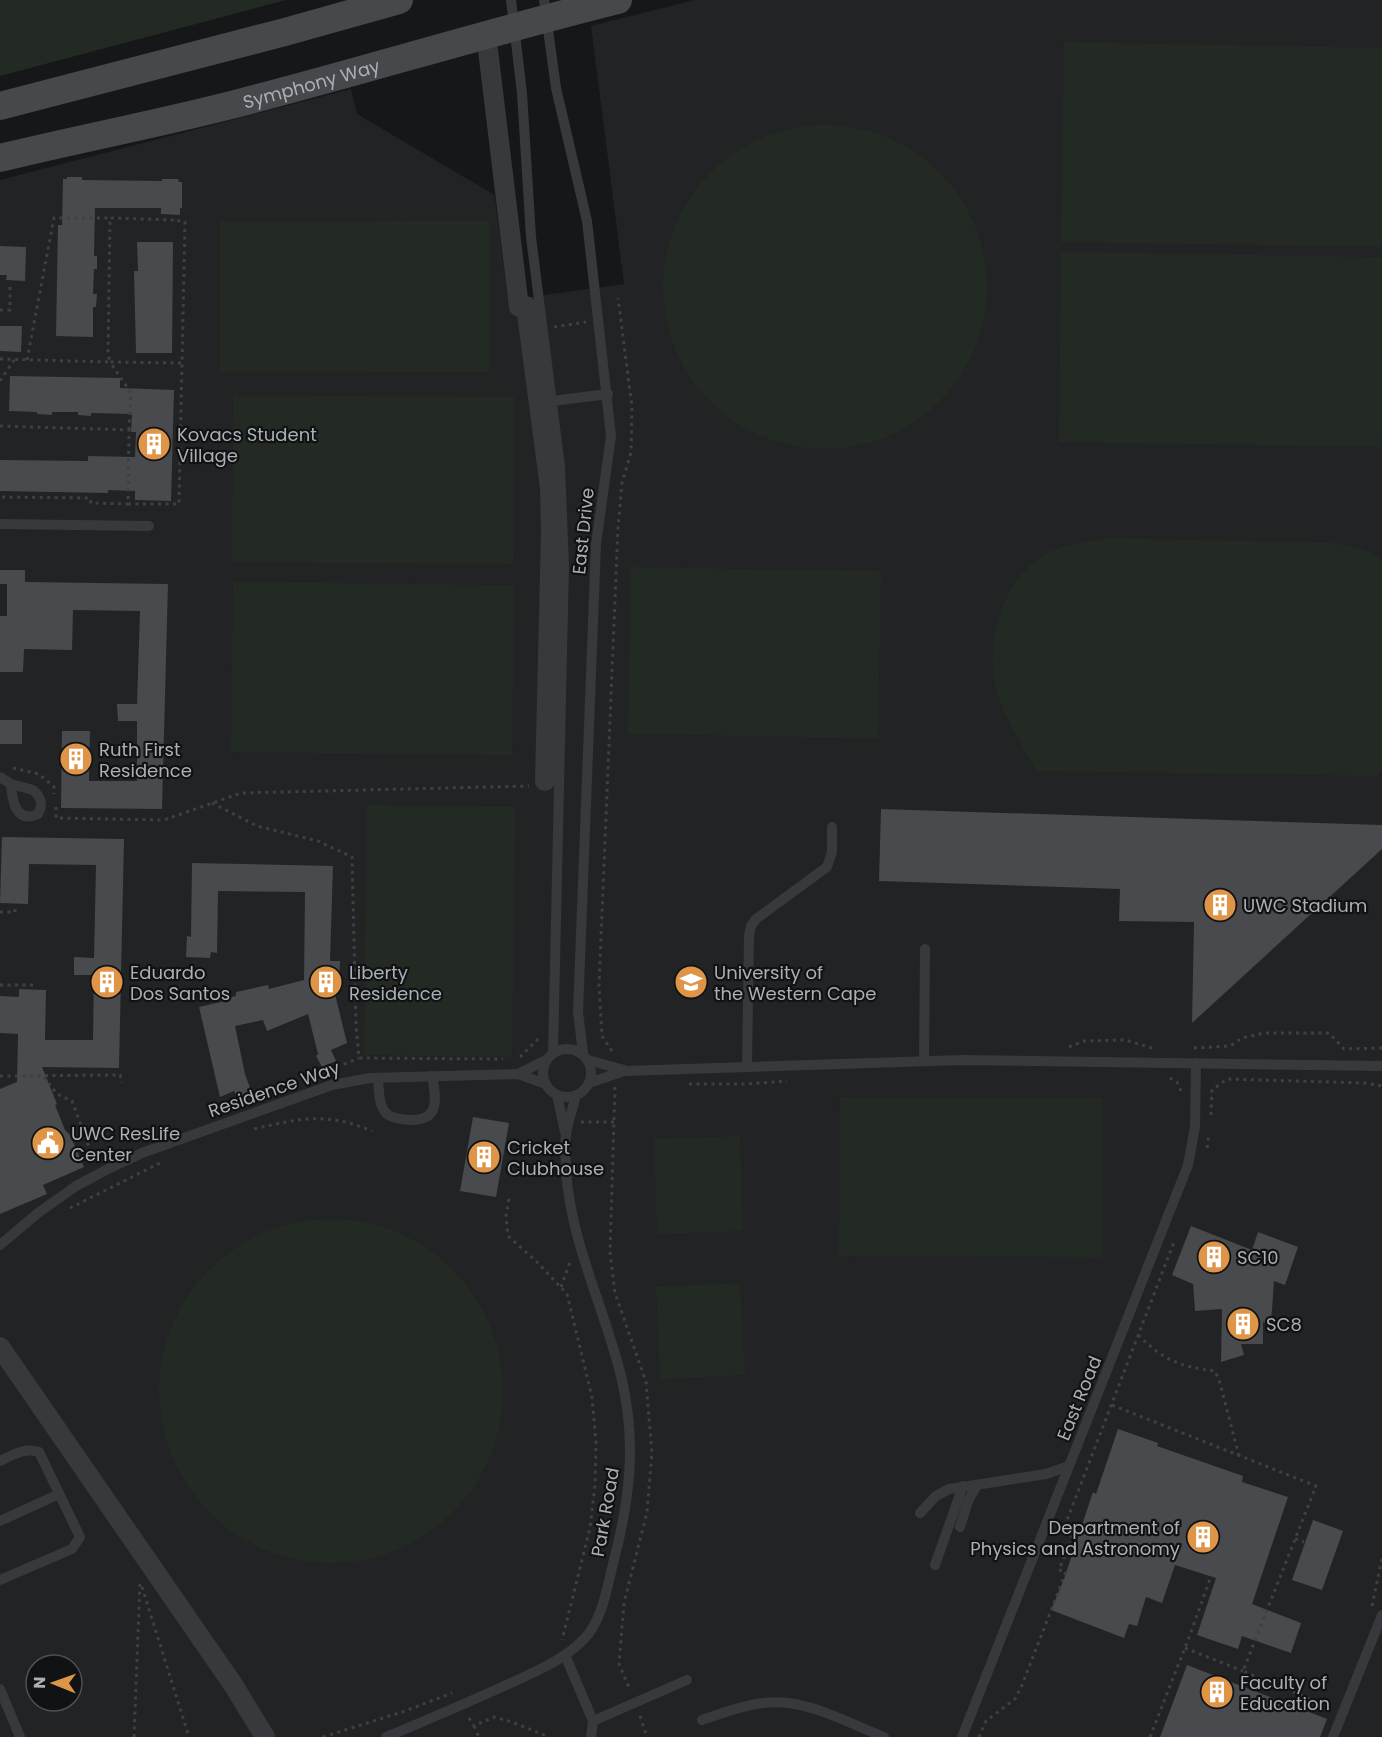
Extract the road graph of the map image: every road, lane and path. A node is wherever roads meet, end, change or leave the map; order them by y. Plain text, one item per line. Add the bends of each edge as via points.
1 (399, 0) edge
2 (618, 0) edge
3 (545, 9) edge
4 (513, 13) edge
5 (488, 50) dead end
6 (0, 106) edge
7 (0, 158) edge
8 (110, 218) junction
9 (10, 287) dead end
10 (618, 298) dead end
11 (0, 310) edge
12 (621, 317) junction
13 (598, 320) junction
14 (542, 328) junction
15 (0, 359) edge
16 (14, 360) junction
17 (27, 360) junction
18 (110, 362) junction
19 (182, 363) junction
20 (0, 381) edge
21 (608, 394) junction
22 (552, 401) junction
23 (0, 426) edge
24 (129, 430) junction
25 (0, 497) edge
26 (128, 504) junction
27 (0, 524) edge
28 (149, 526) dead end
29 (4, 766) dead end
30 (0, 777) edge
31 (545, 781) joint
32 (11, 784) dead end
33 (212, 803) junction
34 (832, 827) dead end
35 (15, 906) dead end
36 (0, 912) edge
37 (925, 949) dead end
38 (0, 985) edge
39 (33, 991) dead end
40 (1125, 1040) dead end
41 (1382, 1048) edge
42 (1183, 1049) dead end
43 (1159, 1050) dead end
44 (550, 1056) junction
45 (585, 1057) junction
46 (506, 1059) dead end
47 (512, 1059) dead end
48 (518, 1059) dead end
49 (924, 1061) junction
50 (1196, 1063) junction
51 (747, 1066) junction
52 (1382, 1066) edge
53 (618, 1071) junction
54 (518, 1074) junction
55 (1167, 1075) dead end
56 (0, 1076) edge
57 (44, 1076) junction
58 (432, 1076) junction
59 (378, 1078) junction
60 (794, 1081) dead end
61 (122, 1083) dead end
62 (589, 1083) junction
63 (680, 1083) dead end
64 (546, 1084) junction
65 (1382, 1086) edge
66 (558, 1095) junction
67 (576, 1095) junction
68 (1184, 1095) dead end
69 (1210, 1121) dead end
70 (569, 1122) junction
71 (614, 1122) junction
72 (247, 1131) dead end
73 (372, 1131) dead end
74 (1209, 1131) dead end
75 (566, 1136) junction
76 (1206, 1149) dead end
77 (164, 1161) dead end
78 (96, 1165) dead end
79 (509, 1199) dead end
80 (60, 1213) dead end
81 (1176, 1236) dead end
82 (0, 1245) edge
83 (1138, 1335) junction
84 (0, 1347) edge
85 (1112, 1405) junction
86 (1239, 1456) junction
87 (0, 1461) edge
88 (1070, 1466) junction
89 (977, 1485) junction
90 (963, 1486) junction
91 (59, 1494) junction
92 (920, 1513) dead end
93 (0, 1521) edge
94 (960, 1527) dead end
95 (1295, 1539) junction
96 (1304, 1542) dead end
97 (140, 1549) junction
98 (935, 1565) dead end
99 (1209, 1579) dead end
100 (0, 1580) edge
101 (140, 1584) junction
102 (1382, 1615) edge
103 (561, 1643) dead end
104 (1185, 1648) junction
105 (565, 1655) junction
106 (1243, 1671) junction
107 (687, 1680) dead end
108 (0, 1689) edge
109 (461, 1689) dead end
110 (635, 1703) junction
111 (1332, 1709) dead end
112 (702, 1720) dead end
113 (460, 1721) dead end
114 (593, 1721) junction
115 (474, 1726) junction
116 (20, 1737) edge
117 (134, 1737) edge
118 (189, 1737) edge
119 (265, 1737) edge
120 (323, 1737) edge
121 (386, 1737) edge
122 (479, 1737) edge
123 (549, 1737) edge
124 (591, 1737) edge
125 (647, 1737) edge
126 (884, 1737) edge
127 (962, 1737) edge
128 (979, 1737) edge
129 (1150, 1737) edge
130 (1333, 1737) edge

1 - 6 main road
2 - 3 main road, Symphony Way
3 - 4 main road, Symphony Way
3 - 13 lane, East Drive via 556,88 587,221
4 - 7 main road, Symphony Way via 363,70 232,105
4 - 14 lane, East Drive
5 - 31 street via 519,307 526,306 550,488
8 - 17 path via 54,218
8 - 18 path
8 - 19 path via 174,218 185,222
9 - 11 path via 10,310
10 - 12 path
12 - 13 path
12 - 53 path via 632,407 631,452 622,483 618,527 599,986 602,1036 615,1056
13 - 14 path
13 - 21 lane, East Drive
14 - 22 lane, East Drive
15 - 16 path
16 - 17 path
16 - 20 path
17 - 18 path
18 - 19 path
18 - 24 path via 130,393
19 - 26 path via 179,504
21 - 22 lane
21 - 45 lane, East Drive via 611,436 599,513 593,613 578,1012
22 - 44 lane, East Drive via 560,467 564,565
23 - 24 path
24 - 26 path
25 - 26 path via 90,498 91,503
27 - 28 lane
29 - 33 path via 39,774 54,787 56,818 164,820
30 - 32 lane
31 - 33 path via 535,786 242,793
33 - 46 path via 257,826 318,842 352,857 359,1058
34 - 51 lane via 832,852 827,867 763,912 751,926
35 - 36 path via 15,912
37 - 49 lane
38 - 39 path via 33,985
40 - 43 path
41 - 42 path via 1344,1048 1329,1033 1264,1033 1242,1038 1230,1046
44 - 45 lane via 568,1048
44 - 54 lane, Residence Way
44 - 64 lane via 543,1073
45 - 53 lane
45 - 62 lane via 591,1067
47 - 48 path
49 - 50 lane
49 - 51 lane
50 - 52 lane
50 - 88 lane, East Road via 1195,1127 1188,1165
51 - 53 lane
53 - 62 lane
53 - 71 path
54 - 58 lane, Residence Way
54 - 64 lane, Residence Way
55 - 68 path via 1177,1082
56 - 57 path
57 - 61 path via 120,1076
57 - 78 path via 57,1094 72,1101
58 - 59 lane, Residence Way
58 - 59 lane via 435,1107 425,1118 418,1119 386,1114
59 - 82 lane, Residence Way via 332,1085 142,1153 76,1186
60 - 63 path
62 - 67 lane
64 - 66 lane
65 - 69 path via 1227,1079 1212,1090
66 - 67 lane
66 - 75 lane, Park Road
67 - 70 lane, Park Road
70 - 71 path
70 - 75 lane, Park Road
71 - 110 path via 610,1252 615,1293 646,1382 652,1454 647,1512 624,1603 619,1664
72 - 73 path via 310,1118 344,1120
74 - 76 path
75 - 105 lane, Park Road via 568,1197 621,1375 631,1463 628,1500 604,1598 585,1638
77 - 80 path
79 - 103 path via 508,1236 567,1294 592,1396 596,1443 590,1528
81 - 83 path
83 - 85 path
83 - 86 path via 1178,1365 1215,1371
84 - 97 street
85 - 86 path
85 - 128 path via 1064,1528 1072,1538 1059,1570 1066,1572 1022,1685 1015,1699 986,1721
86 - 95 path via 1316,1486
87 - 91 lane via 24,1450 39,1452
88 - 89 lane via 1046,1474
88 - 127 lane, East Road
89 - 90 lane
89 - 94 lane
90 - 92 lane via 941,1492
90 - 98 lane
91 - 93 lane
91 - 100 lane via 80,1538 72,1549
95 - 96 path
95 - 106 path
97 - 101 path
97 - 119 street
99 - 104 path
101 - 117 path
101 - 118 path
102 - 130 lane
104 - 106 path
104 - 129 path
105 - 114 lane
105 - 121 lane, Park Road
106 - 111 path
107 - 110 lane
108 - 116 lane
109 - 120 path
110 - 114 lane
110 - 125 path
112 - 126 lane via 757,1704 786,1702 812,1708
113 - 115 path via 470,1718
114 - 124 lane
115 - 122 path
115 - 123 path via 494,1717

